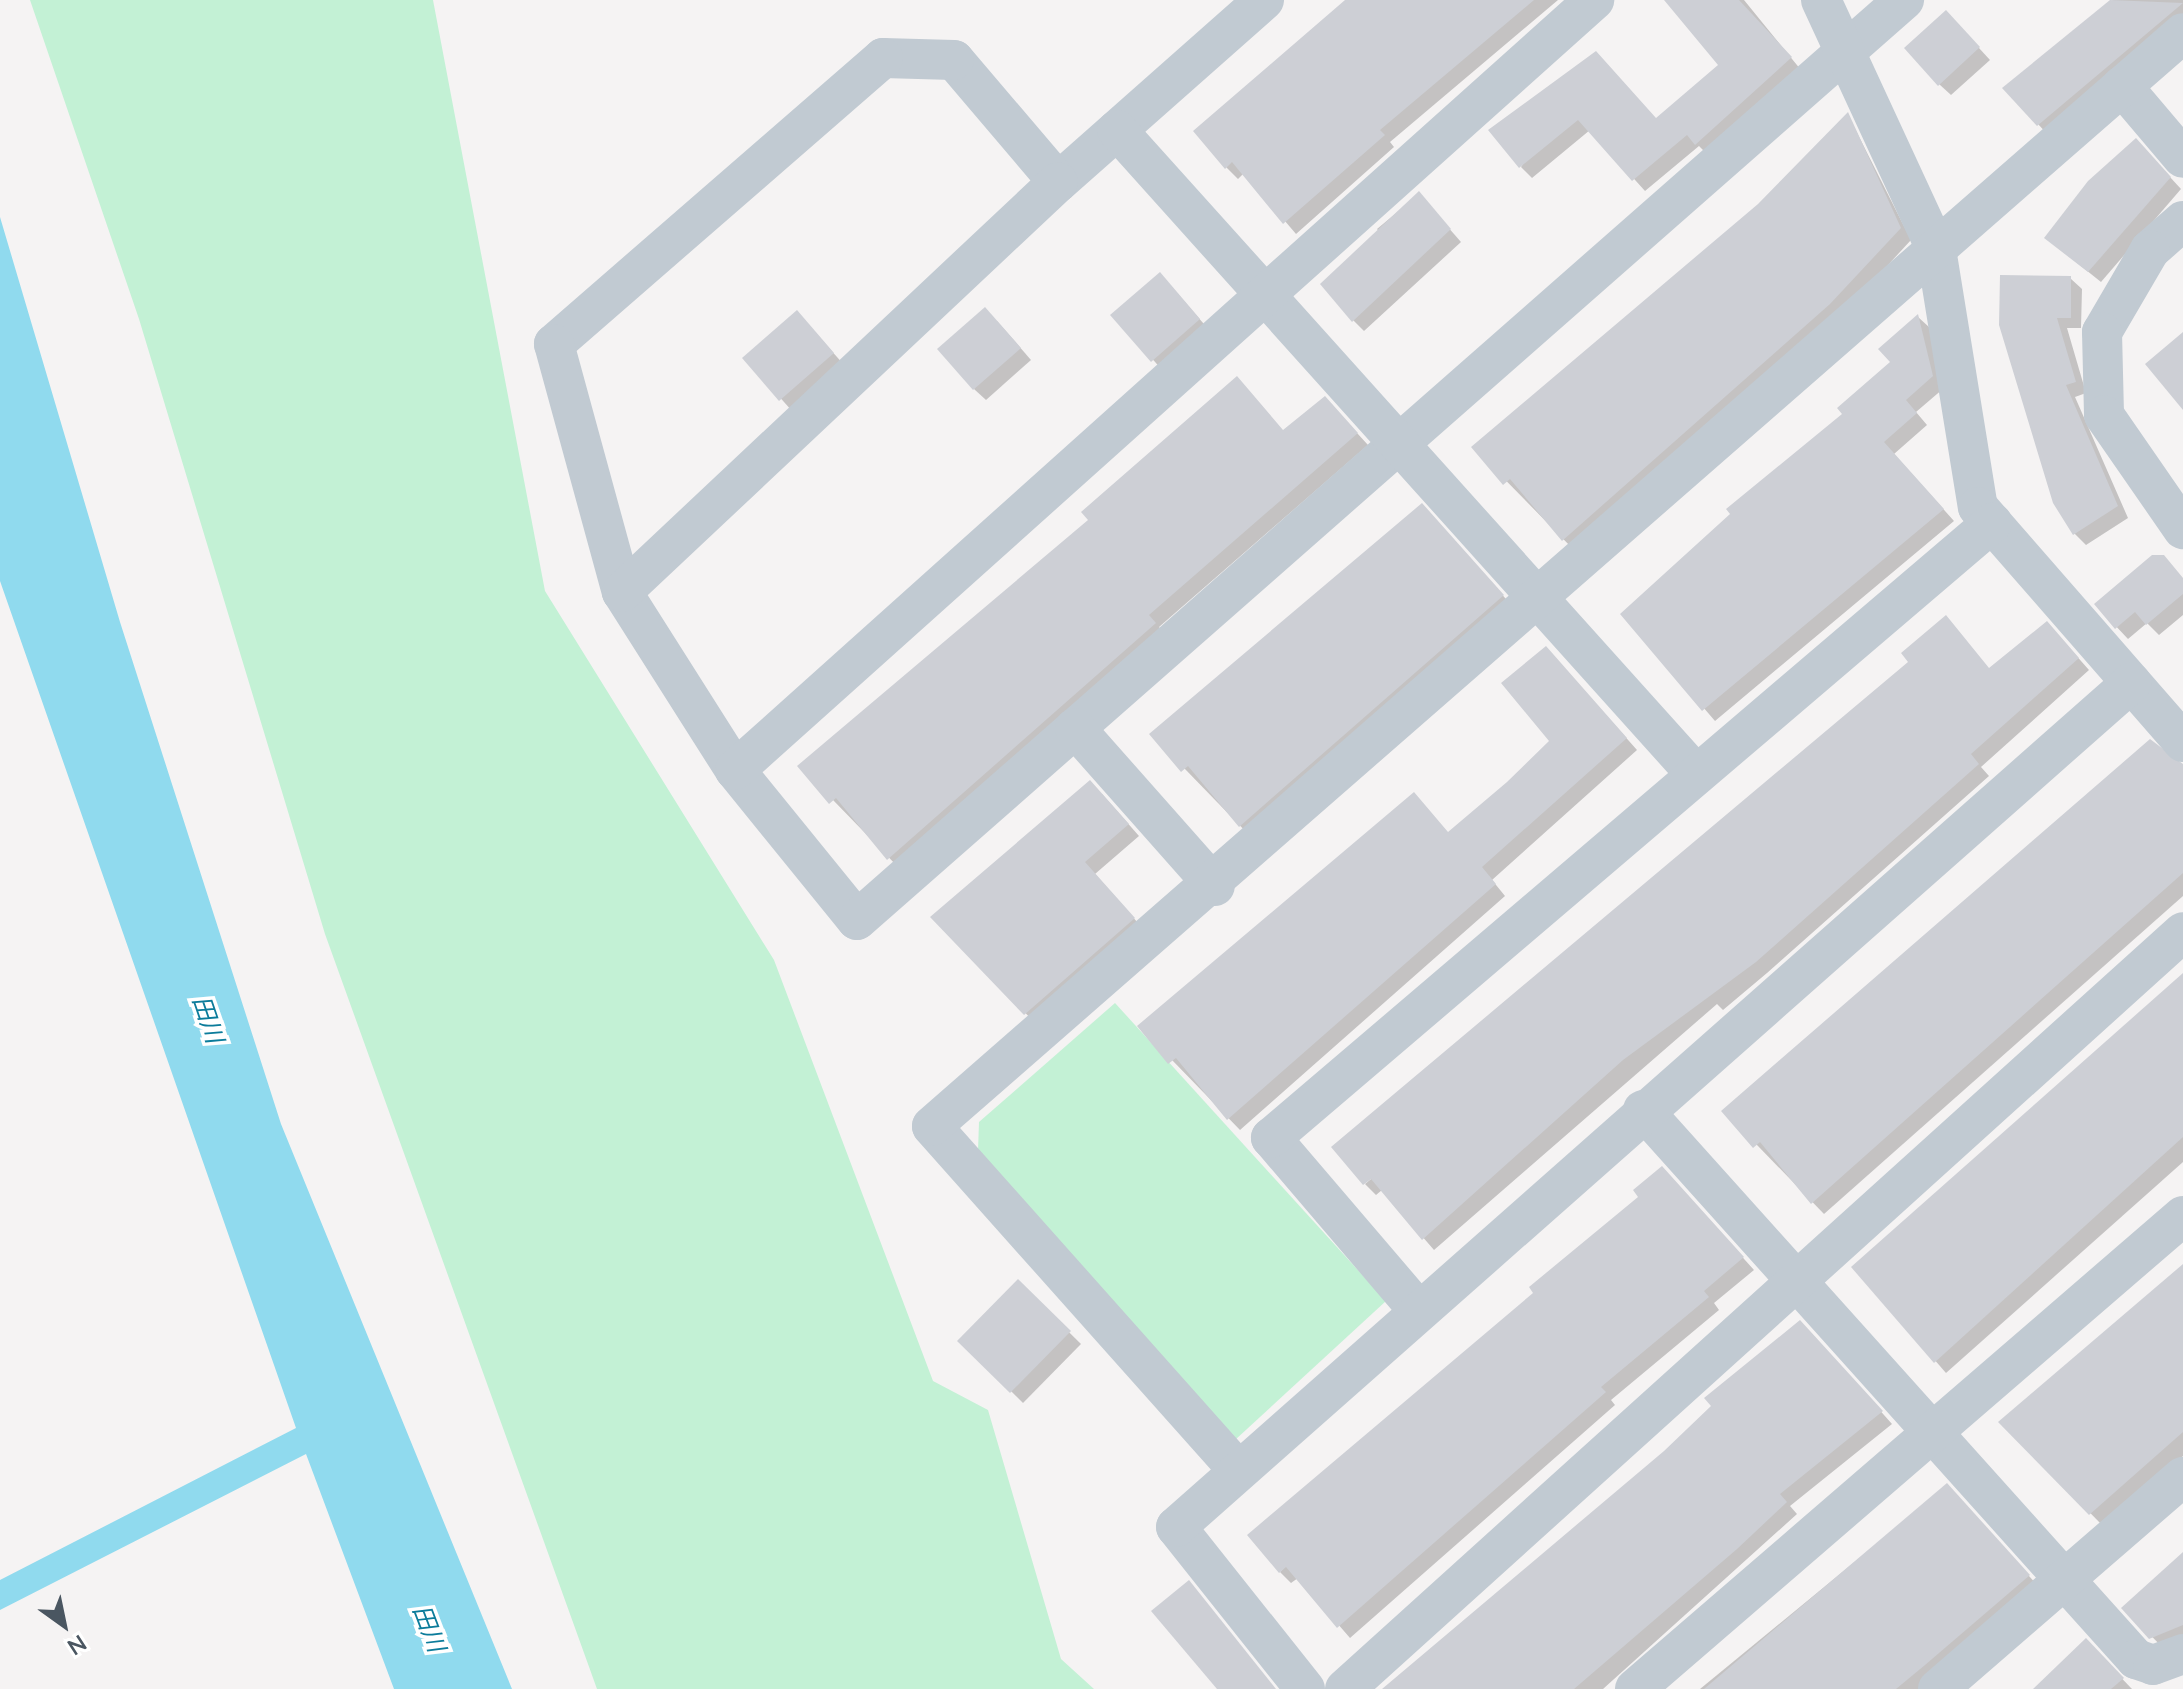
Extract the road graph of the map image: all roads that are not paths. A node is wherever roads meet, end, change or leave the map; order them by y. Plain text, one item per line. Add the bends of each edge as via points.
1 (1264, 0) edge
2 (1594, 0) edge
3 (1821, 0) edge
4 (1904, 0) edge
5 (2183, 33) edge
6 (1845, 52) junction
7 (2122, 86) junction
8 (1117, 130) junction
9 (2183, 158) edge
10 (1058, 182) junction
11 (2183, 221) edge
12 (1936, 249) junction
13 (1266, 294) junction
14 (1399, 439) junction
15 (1992, 523) junction
16 (2183, 529) edge
17 (622, 592) junction
18 (1539, 598) junction
19 (2131, 683) junction
20 (1075, 728) junction
21 (2180, 733) edge
22 (735, 770) junction
23 (1695, 773) junction
24 (1215, 886) junction
25 (2183, 932) edge
26 (1643, 1110) junction
27 (2183, 1216) edge
28 (1793, 1279) junction
29 (1419, 1311) junction
30 (1935, 1437) junction
31 (1238, 1470) junction
32 (2183, 1477) edge
33 (2061, 1579) junction
34 (2183, 1654) edge
35 (1305, 1689) edge
36 (1345, 1689) edge
37 (1635, 1689) edge
38 (1938, 1689) edge

1 - 8 street
2 - 13 street
3 - 6 street
4 - 6 street
5 - 7 street
6 - 12 street
6 - 14 street
7 - 9 street
7 - 12 street
8 - 10 street
8 - 13 street
10 - 17 street
10 - 17 street via 954,60 883,58 554,344
11 - 16 street via 2150,250 2102,332 2104,415
12 - 15 street via 1978,507
12 - 18 street
13 - 14 street
13 - 22 street
14 - 18 street
14 - 20 street
15 - 19 street
15 - 23 street
17 - 22 street
18 - 23 street
18 - 24 street
19 - 21 street
19 - 26 street
20 - 22 street via 857,920
20 - 24 street
23 - 29 street via 1271,1138
24 - 31 street via 932,1126
25 - 28 street
26 - 28 street
26 - 29 street
27 - 30 street
28 - 30 street
28 - 36 street
29 - 31 street
30 - 33 street
30 - 37 street
31 - 35 street via 1176,1527
32 - 33 street
33 - 34 street via 2136,1659 2153,1665
33 - 38 street

